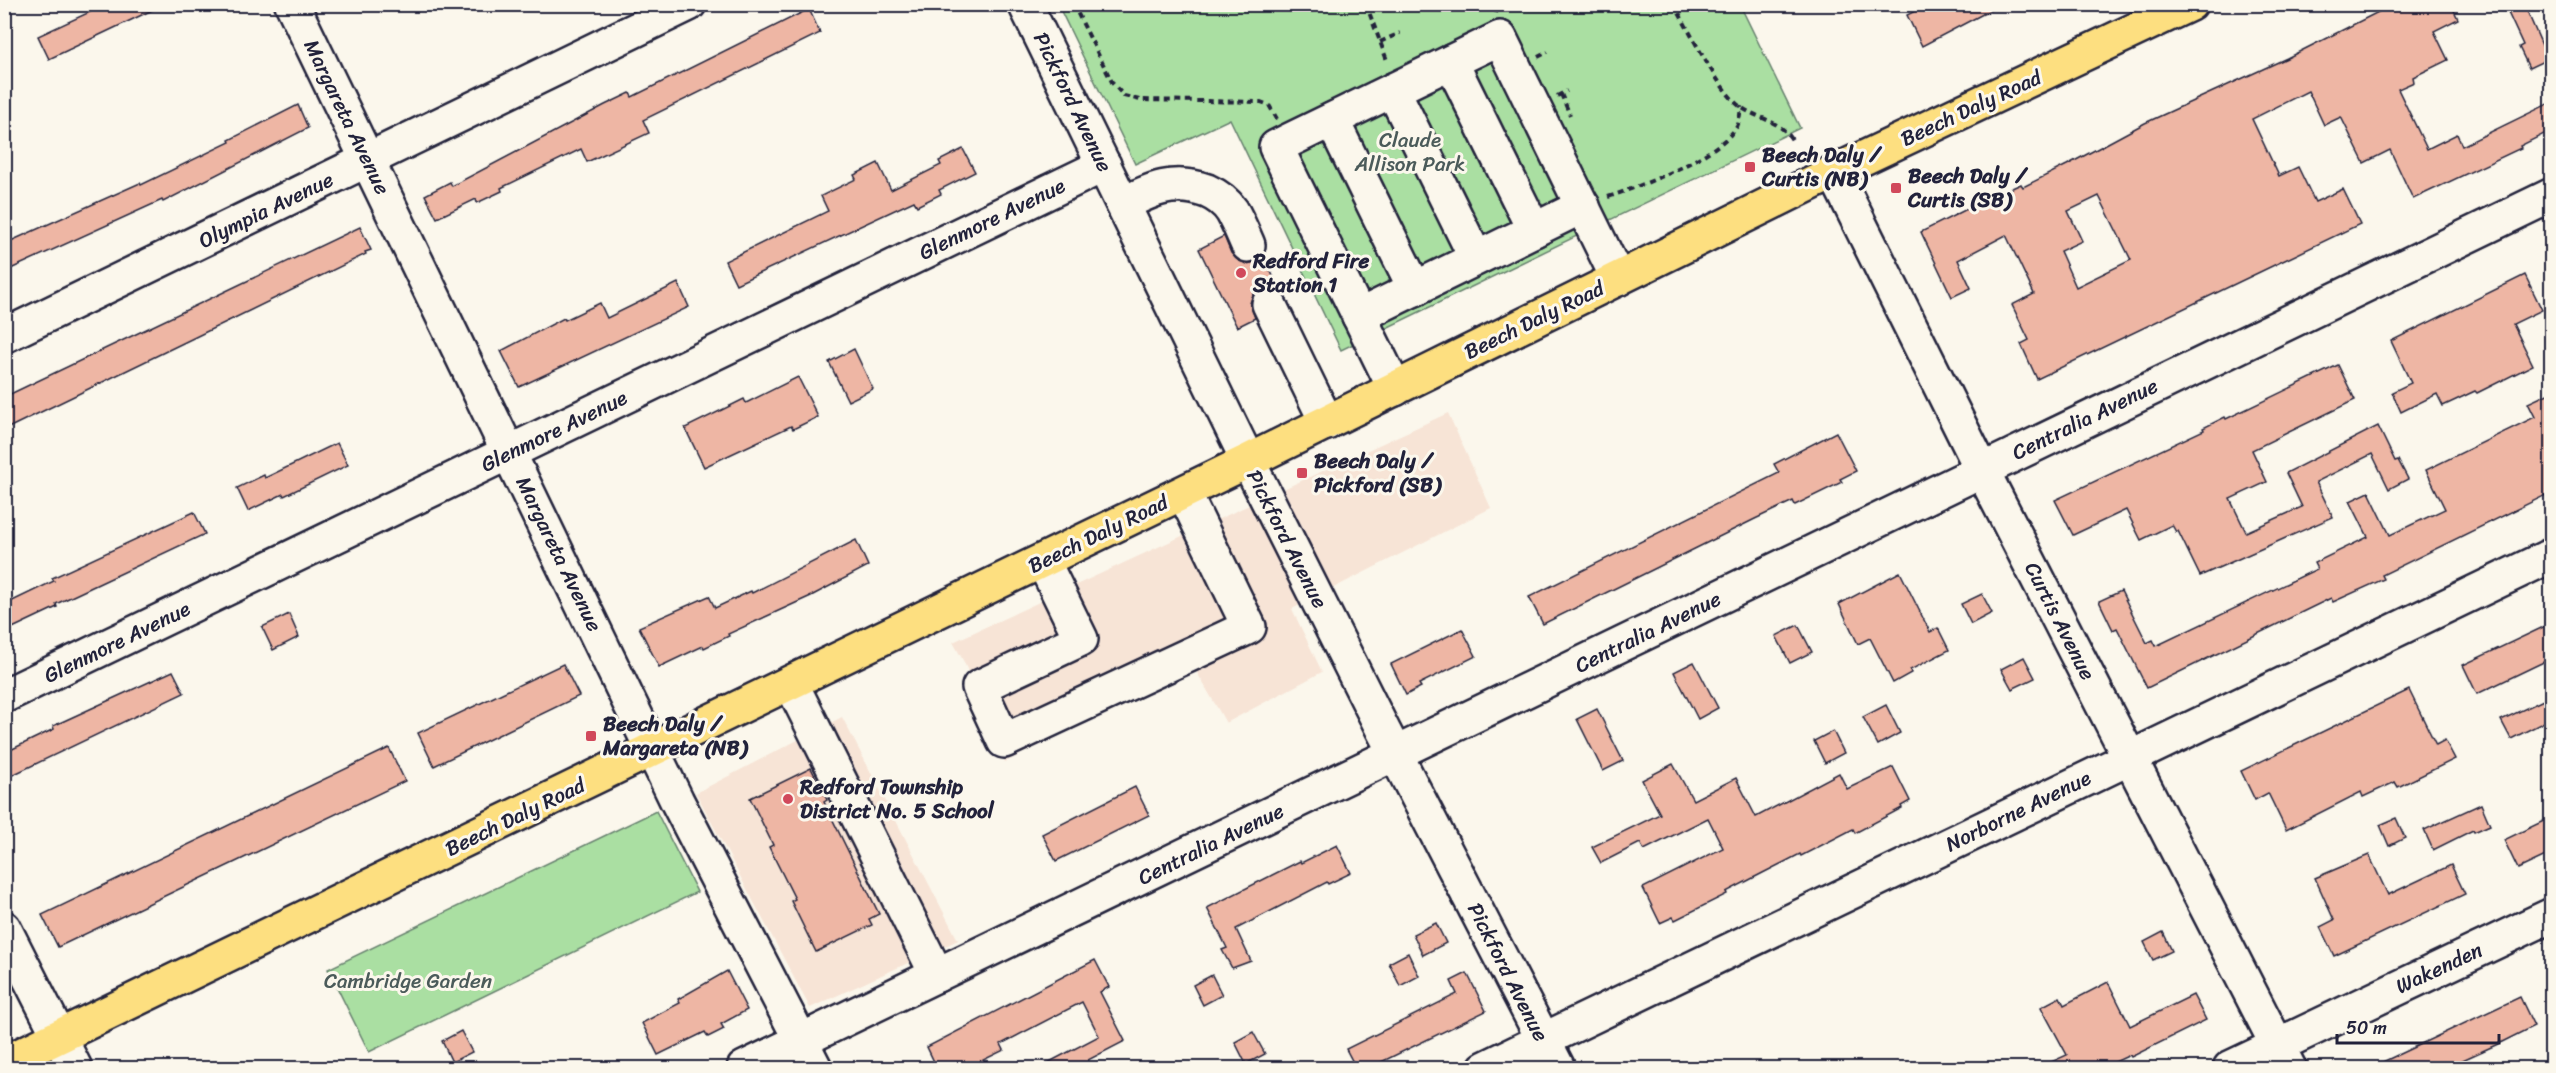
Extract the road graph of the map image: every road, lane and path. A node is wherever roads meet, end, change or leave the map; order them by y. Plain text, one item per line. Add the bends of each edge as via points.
1 (292, 4) edge
2 (689, 4) edge
3 (1025, 4) edge
4 (1073, 4) edge
5 (1366, 4) edge
6 (1674, 4) edge
7 (2190, 4) edge
8 (1400, 33) dead end
9 (1380, 42) junction
10 (1451, 62) junction
11 (1394, 90) junction
12 (1561, 94) dead end
13 (1741, 106) junction
14 (1332, 120) junction
15 (1573, 120) dead end
16 (1792, 140) dead end
17 (1288, 141) junction
18 (369, 160) junction
19 (1104, 165) junction
20 (1834, 172) junction
21 (2552, 195) edge
22 (1123, 204) junction
23 (1583, 206) junction
24 (1533, 231) junction
25 (1248, 245) dead end
26 (1476, 258) junction
27 (1618, 279) junction
28 (1414, 289) junction
29 (1269, 304) dead end
30 (1359, 316) junction
31 (4, 336) edge
32 (1395, 389) junction
33 (1326, 423) junction
34 (510, 452) junction
35 (1248, 461) junction
36 (1982, 470) junction
37 (1184, 493) junction
38 (2552, 555) edge
39 (1043, 561) junction
40 (791, 683) junction
41 (4, 696) edge
42 (654, 750) junction
43 (1395, 755) junction
44 (2130, 757) junction
45 (2552, 915) edge
46 (4, 928) edge
47 (937, 975) junction
48 (58, 1037) junction
49 (1551, 1054) edge
50 (808, 1055) edge
51 (2283, 1057) edge
52 (4, 1063) edge
53 (75, 1068) edge
54 (744, 1068) edge
55 (1485, 1068) edge
56 (2230, 1068) edge

1 - 18 street, Margareta Avenue
2 - 18 street, Olympia Avenue
3 - 19 street, Pickford Avenue
4 - 17 path via 1113,84 1124,96 1140,100 1261,102 1269,105
5 - 9 path
6 - 13 path via 1701,52
7 - 20 main road, Beech Daly Road
8 - 9 path
9 - 11 path
10 - 11 street
10 - 23 street via 1500,38
10 - 24 street
11 - 14 street
11 - 26 street
12 - 15 path
13 - 16 path via 1771,121
13 - 23 path via 1738,127 1721,144 1630,190
14 - 17 street
14 - 28 street
17 - 30 street via 1276,147
18 - 31 street, Olympia Avenue
18 - 34 street, Margareta Avenue
19 - 22 street, Pickford Avenue
19 - 34 street, Glenmore Avenue
20 - 27 main road, Beech Daly Road
20 - 36 street, Curtis Avenue
21 - 36 street, Centralia Avenue
22 - 25 street via 1167,185 1190,185 1215,194 1231,209
22 - 35 street, Pickford Avenue
23 - 24 street
23 - 27 street
24 - 26 street
26 - 28 street
27 - 32 main road, Beech Daly Road
28 - 30 street
29 - 33 street
30 - 32 street
32 - 33 main road, Beech Daly Road
33 - 35 main road, Beech Daly Road
34 - 41 street, Glenmore Avenue
34 - 42 street, Margareta Avenue
35 - 37 main road, Beech Daly Road
35 - 43 street, Pickford Avenue
36 - 43 street, Centralia Avenue
36 - 44 street, Curtis Avenue
37 - 39 main road, Beech Daly Road
37 - 39 street via 1249,627 1004,741 979,687 1081,639
38 - 44 street, Norborne Avenue
39 - 40 main road, Beech Daly Road
40 - 42 main road, Beech Daly Road
40 - 47 street
42 - 48 main road, Beech Daly Road
42 - 50 street, Margareta Avenue
43 - 47 street, Centralia Avenue
43 - 49 street, Pickford Avenue
44 - 49 street, Norborne Avenue
44 - 51 street, Curtis Avenue
45 - 51 street, Wakenden
46 - 48 street
47 - 50 street, Centralia Avenue
48 - 52 main road, Beech Daly Road
48 - 53 street
49 - 55 street, Norborne Avenue
50 - 54 street, Centralia Avenue
51 - 56 street, Wakenden

